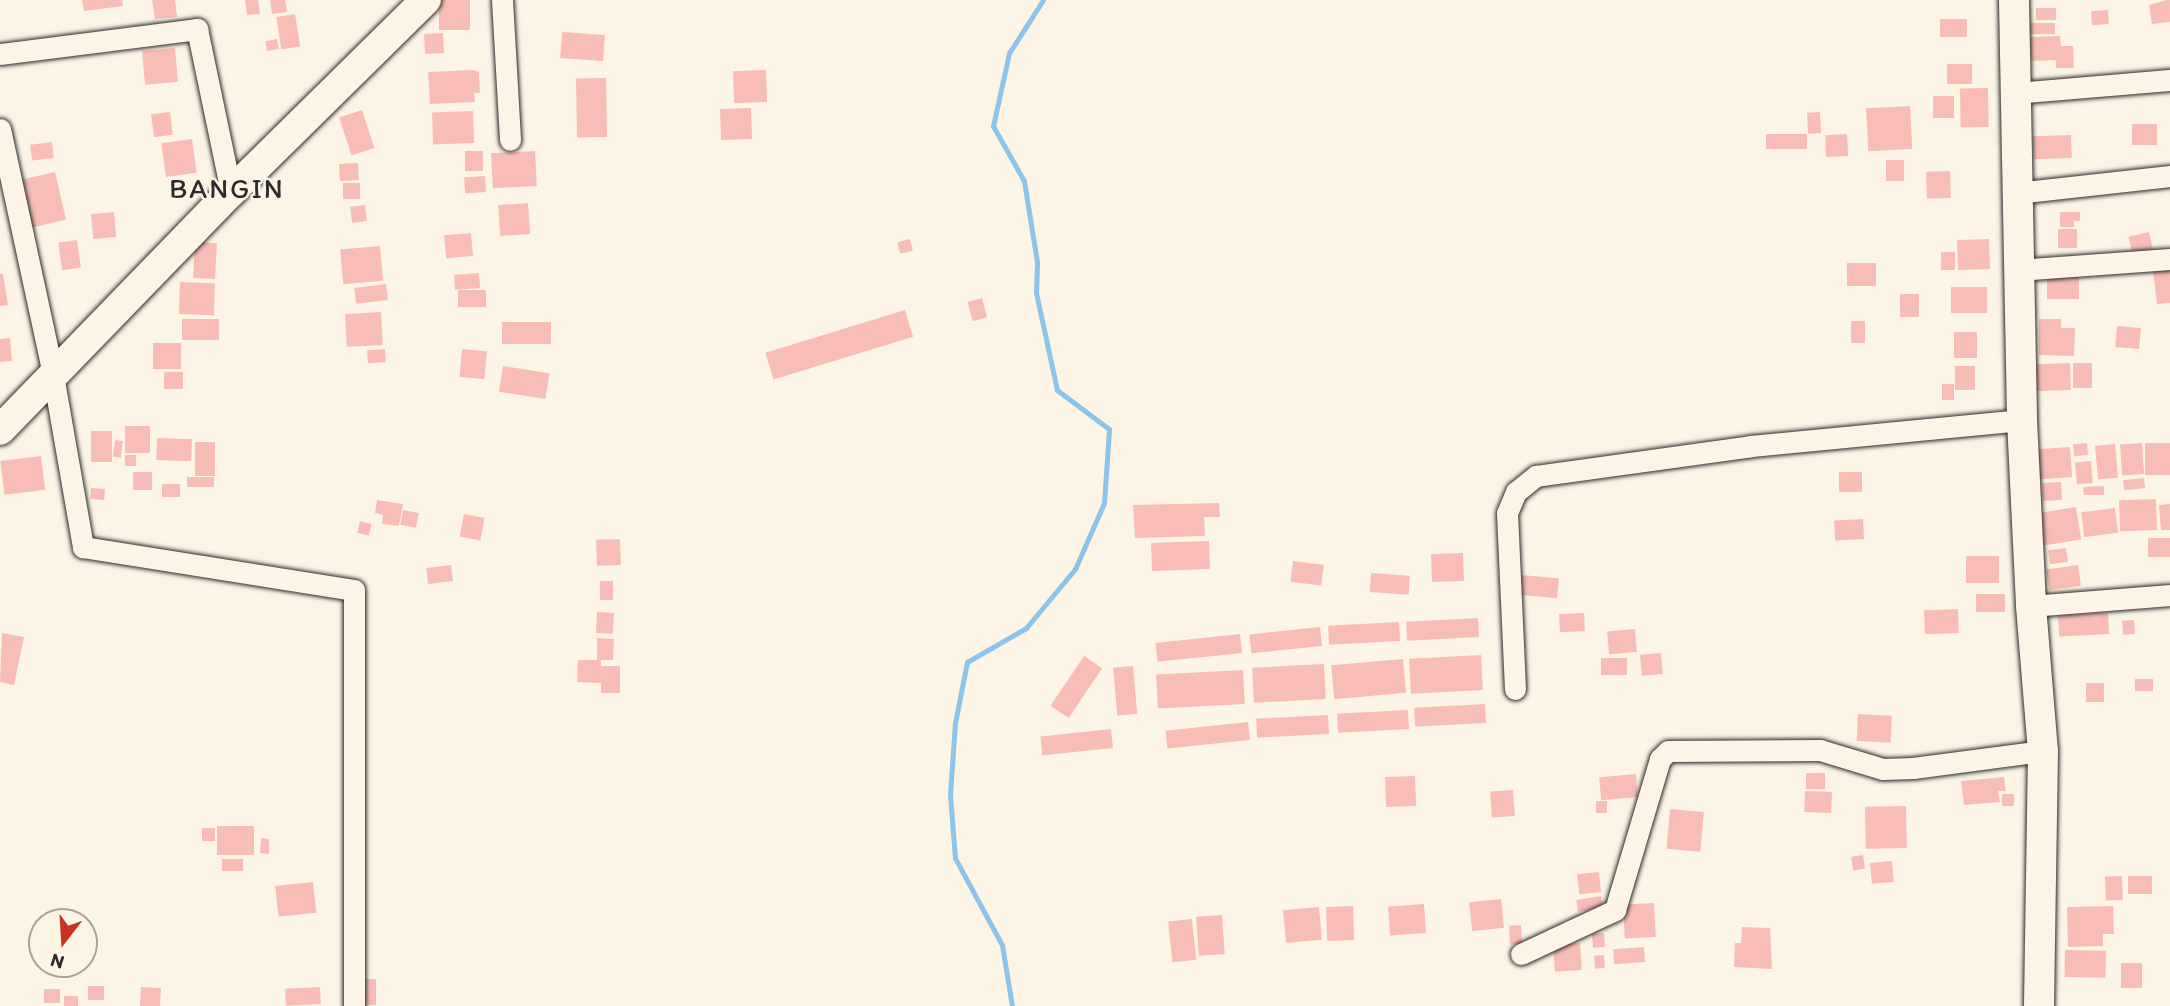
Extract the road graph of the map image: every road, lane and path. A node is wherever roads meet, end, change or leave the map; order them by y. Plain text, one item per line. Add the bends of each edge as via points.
1 (426, 0) edge
2 (502, 0) edge
3 (2014, 0) edge
4 (0, 54) edge
5 (2170, 80) edge
6 (2015, 93) junction
7 (0, 129) edge
8 (510, 140) dead end
9 (2170, 176) edge
10 (231, 192) junction
11 (2016, 193) junction
12 (2170, 259) edge
13 (2017, 270) junction
14 (53, 375) junction
15 (2022, 420) junction
16 (0, 430) edge
17 (2170, 594) edge
18 (2031, 607) junction
19 (1515, 689) dead end
20 (2043, 751) junction
21 (1521, 954) dead end
22 (354, 1006) edge
23 (2039, 1006) edge

1 - 10 street
2 - 8 street
3 - 6 street
4 - 10 street via 197,29
5 - 6 street
6 - 11 street
7 - 14 street
9 - 11 street
10 - 14 street
11 - 13 street
12 - 13 street
13 - 15 street
14 - 16 street
14 - 22 street via 83,547 354,590
15 - 18 street
15 - 19 street via 1751,446 1536,476 1516,492 1507,513
17 - 18 street
18 - 20 street
20 - 21 street via 1883,769 1820,750 1668,751 1660,759 1615,910
20 - 23 street

